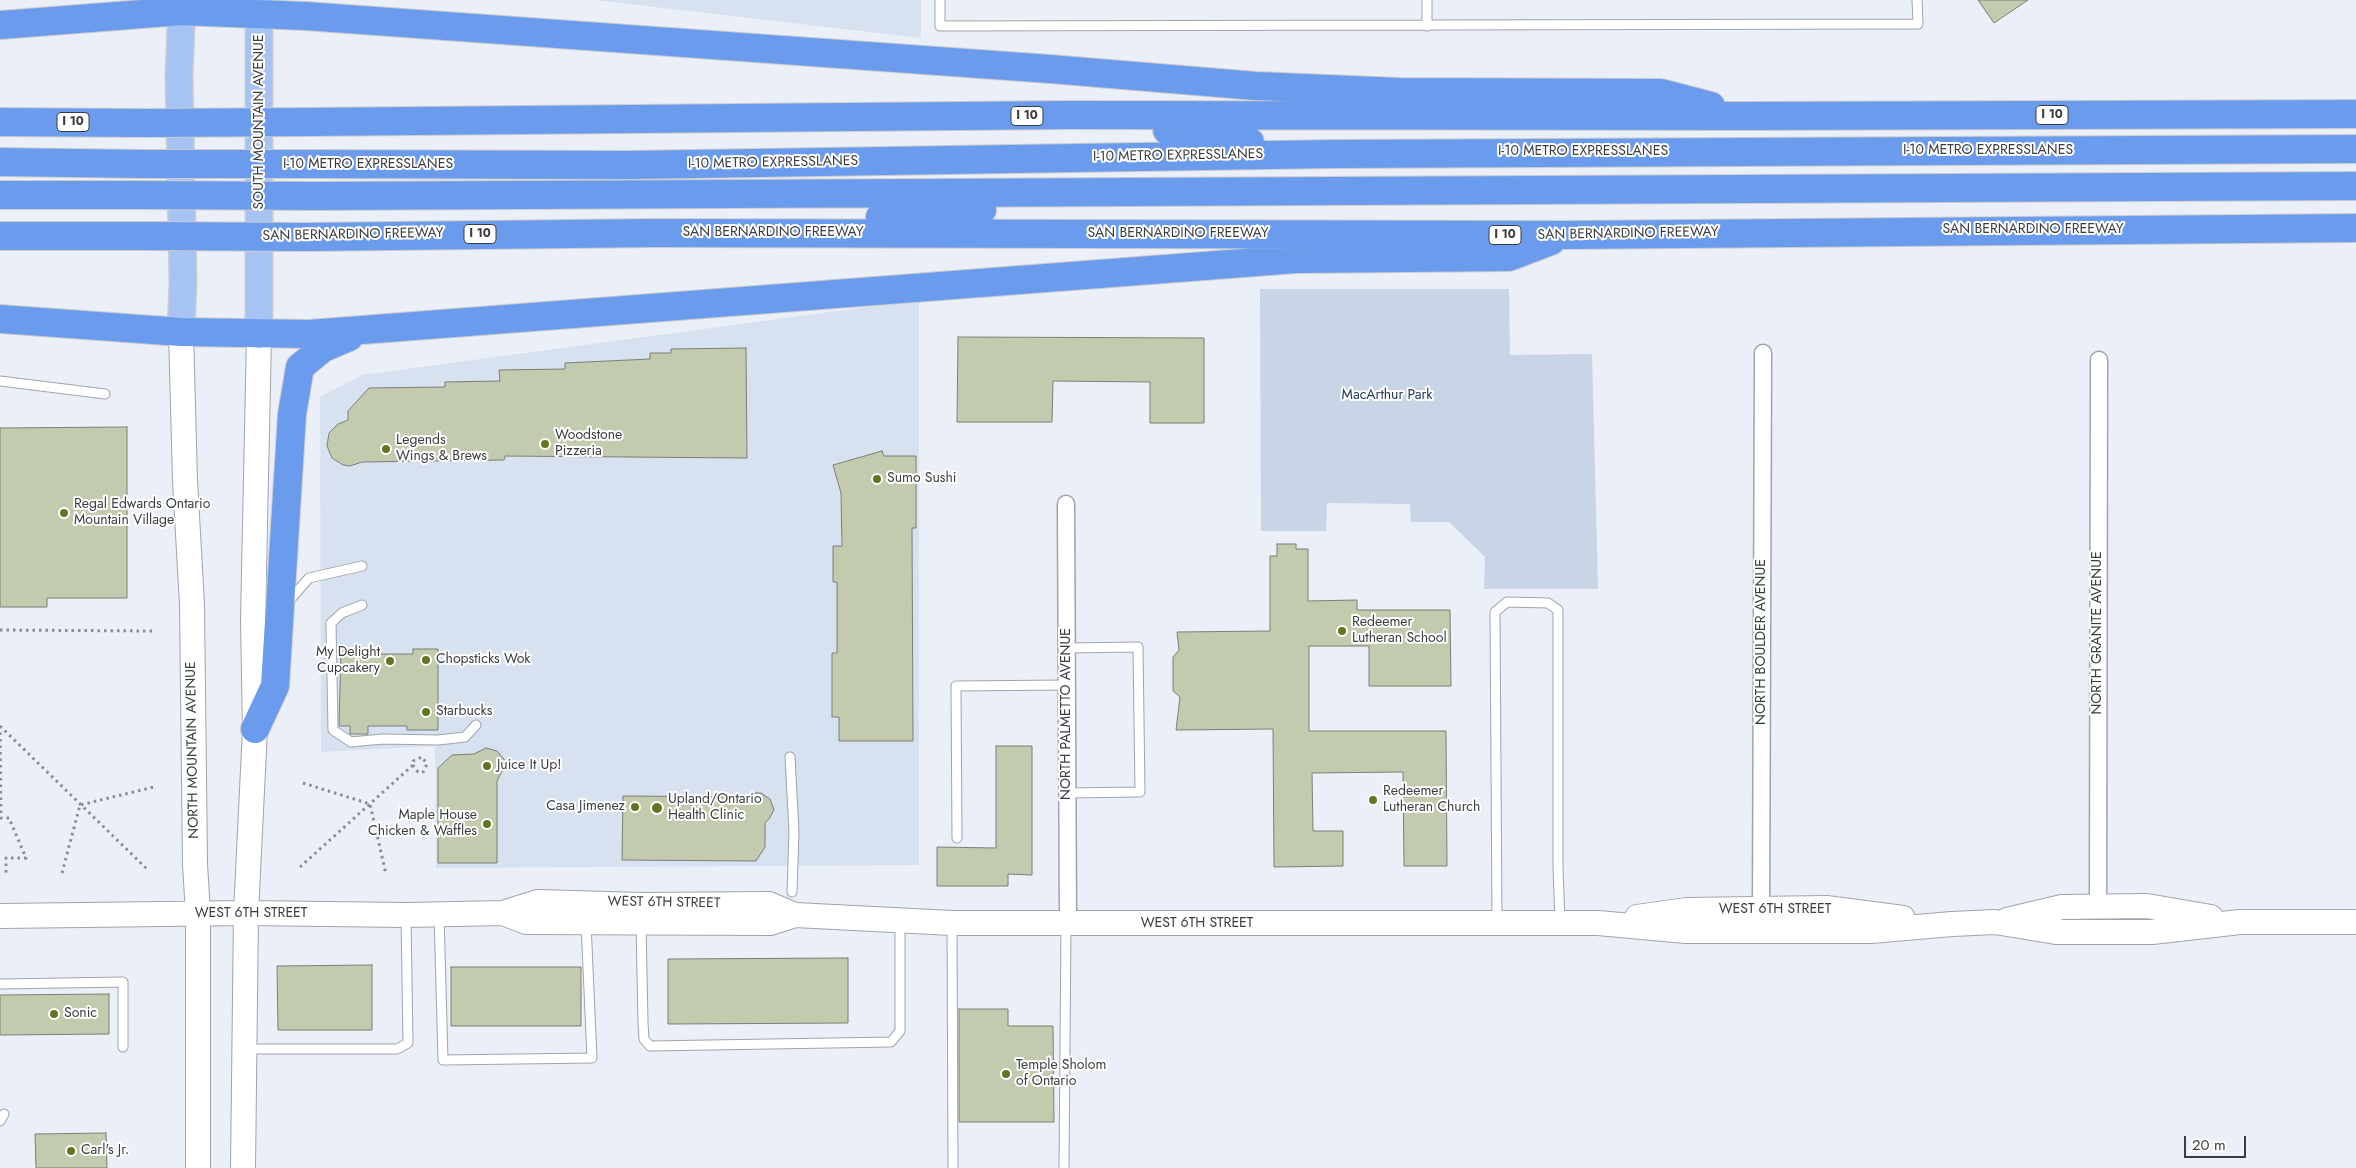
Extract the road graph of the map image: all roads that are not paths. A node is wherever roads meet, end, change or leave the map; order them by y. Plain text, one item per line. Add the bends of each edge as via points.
1 (940, 0) edge
2 (1427, 0) edge
3 (1917, 0) edge
4 (182, 6) edge
5 (259, 7) edge
6 (0, 25) edge
7 (1427, 26) junction
8 (2356, 114) edge
9 (1068, 116) junction
10 (1748, 116) junction
11 (0, 122) edge
12 (2356, 149) edge
13 (1333, 154) junction
14 (0, 162) edge
15 (2356, 186) edge
16 (1236, 192) junction
17 (0, 195) edge
18 (2356, 228) edge
19 (654, 233) junction
20 (1566, 235) junction
21 (0, 236) edge
22 (0, 319) edge
23 (368, 330) junction
24 (181, 332) junction
25 (259, 335) junction
26 (1763, 353) dead end
27 (2099, 360) dead end
28 (0, 381) edge
29 (105, 394) dead end
30 (1066, 504) dead end
31 (362, 566) dead end
32 (362, 605) dead end
33 (279, 613) junction
34 (1067, 648) junction
35 (1067, 685) junction
36 (476, 725) dead end
37 (255, 729) junction
38 (790, 757) dead end
39 (1068, 793) junction
40 (957, 838) dead end
41 (792, 892) dead end
42 (2098, 906) junction
43 (246, 912) junction
44 (502, 912) junction
45 (198, 914) junction
46 (439, 914) junction
47 (406, 915) junction
48 (795, 915) junction
49 (0, 916) edge
50 (900, 920) junction
51 (1761, 920) junction
52 (2355, 921) edge
53 (586, 922) junction
54 (641, 922) junction
55 (1995, 922) junction
56 (2240, 922) junction
57 (952, 923) junction
58 (1560, 923) junction
59 (1067, 924) junction
60 (1497, 924) junction
61 (0, 984) edge
62 (124, 1047) dead end
63 (244, 1049) junction
64 (198, 1168) edge
65 (243, 1168) edge
66 (953, 1168) edge
67 (1064, 1168) edge

1 - 7 lane via 940,26
2 - 7 lane
3 - 7 lane via 1918,24
4 - 5 highway
4 - 6 highway
4 - 24 main road via 178,76 184,282
5 - 10 highway via 1256,86 1400,92 1661,94
5 - 25 main road, SOUTH MOUNTAIN AVENUE
8 - 10 highway, I 10
9 - 10 highway, I 10
9 - 11 highway, I 10, bridge
9 - 13 highway
12 - 13 highway, I-10 METRO EXPRESSLANES
13 - 14 highway, I-10 METRO EXPRESSLANES, bridge via 628,165
15 - 16 highway
16 - 17 highway, bridge
16 - 19 highway
18 - 20 highway, SAN BERNARDINO FREEWAY / I 10
19 - 20 highway, SAN BERNARDINO FREEWAY / I 10
19 - 21 highway, SAN BERNARDINO FREEWAY / I 10, bridge
20 - 23 highway via 1508,257 1296,259
22 - 24 highway
23 - 25 highway
23 - 33 highway via 323,348 300,367 292,414
24 - 25 highway
24 - 45 street, NORTH MOUNTAIN AVENUE via 192,604
25 - 37 street via 253,620
26 - 51 street, NORTH BOULDER AVENUE
27 - 42 street, NORTH GRANITE AVENUE
28 - 29 lane
30 - 34 street, NORTH PALMETTO AVENUE
31 - 33 lane via 309,578
32 - 36 lane via 342,613 331,623 333,730 351,742 447,739 465,737
33 - 37 highway via 276,686
34 - 35 street, NORTH PALMETTO AVENUE
34 - 39 lane via 1138,647 1140,792
35 - 39 street, NORTH PALMETTO AVENUE
35 - 40 lane via 956,686
37 - 43 street
38 - 41 lane via 794,832
39 - 59 street, NORTH PALMETTO AVENUE
42 - 55 street, WEST 6TH STREET via 2062,907
42 - 56 street, WEST 6TH STREET via 2147,906
43 - 45 street, WEST 6TH STREET
43 - 47 street, WEST 6TH STREET
43 - 63 street
44 - 46 street, WEST 6TH STREET
44 - 48 street, WEST 6TH STREET via 538,902 586,902 770,904
44 - 53 street, WEST 6TH STREET via 526,922
45 - 49 street, WEST 6TH STREET
45 - 64 street, NORTH MOUNTAIN AVENUE
46 - 47 street, WEST 6TH STREET
46 - 53 lane via 442,1060 592,1058
47 - 63 lane via 408,1043 397,1049
48 - 50 street, WEST 6TH STREET
48 - 54 street, WEST 6TH STREET via 770,923
50 - 54 lane via 900,1031 891,1042 650,1046 644,1039 642,1023
50 - 57 street, WEST 6TH STREET
51 - 55 street, WEST 6TH STREET via 1826,908 1952,924
51 - 58 street, WEST 6TH STREET via 1687,910 1598,923
52 - 56 street, WEST 6TH STREET
53 - 54 street, WEST 6TH STREET
55 - 56 street, WEST 6TH STREET via 2056,932 2152,932
57 - 59 street, WEST 6TH STREET
57 - 66 lane
58 - 60 street, WEST 6TH STREET
58 - 60 lane via 1558,610 1548,603 1507,602 1495,612 1493,630
59 - 60 street, WEST 6TH STREET
59 - 67 lane
61 - 62 lane via 123,982
63 - 65 street

